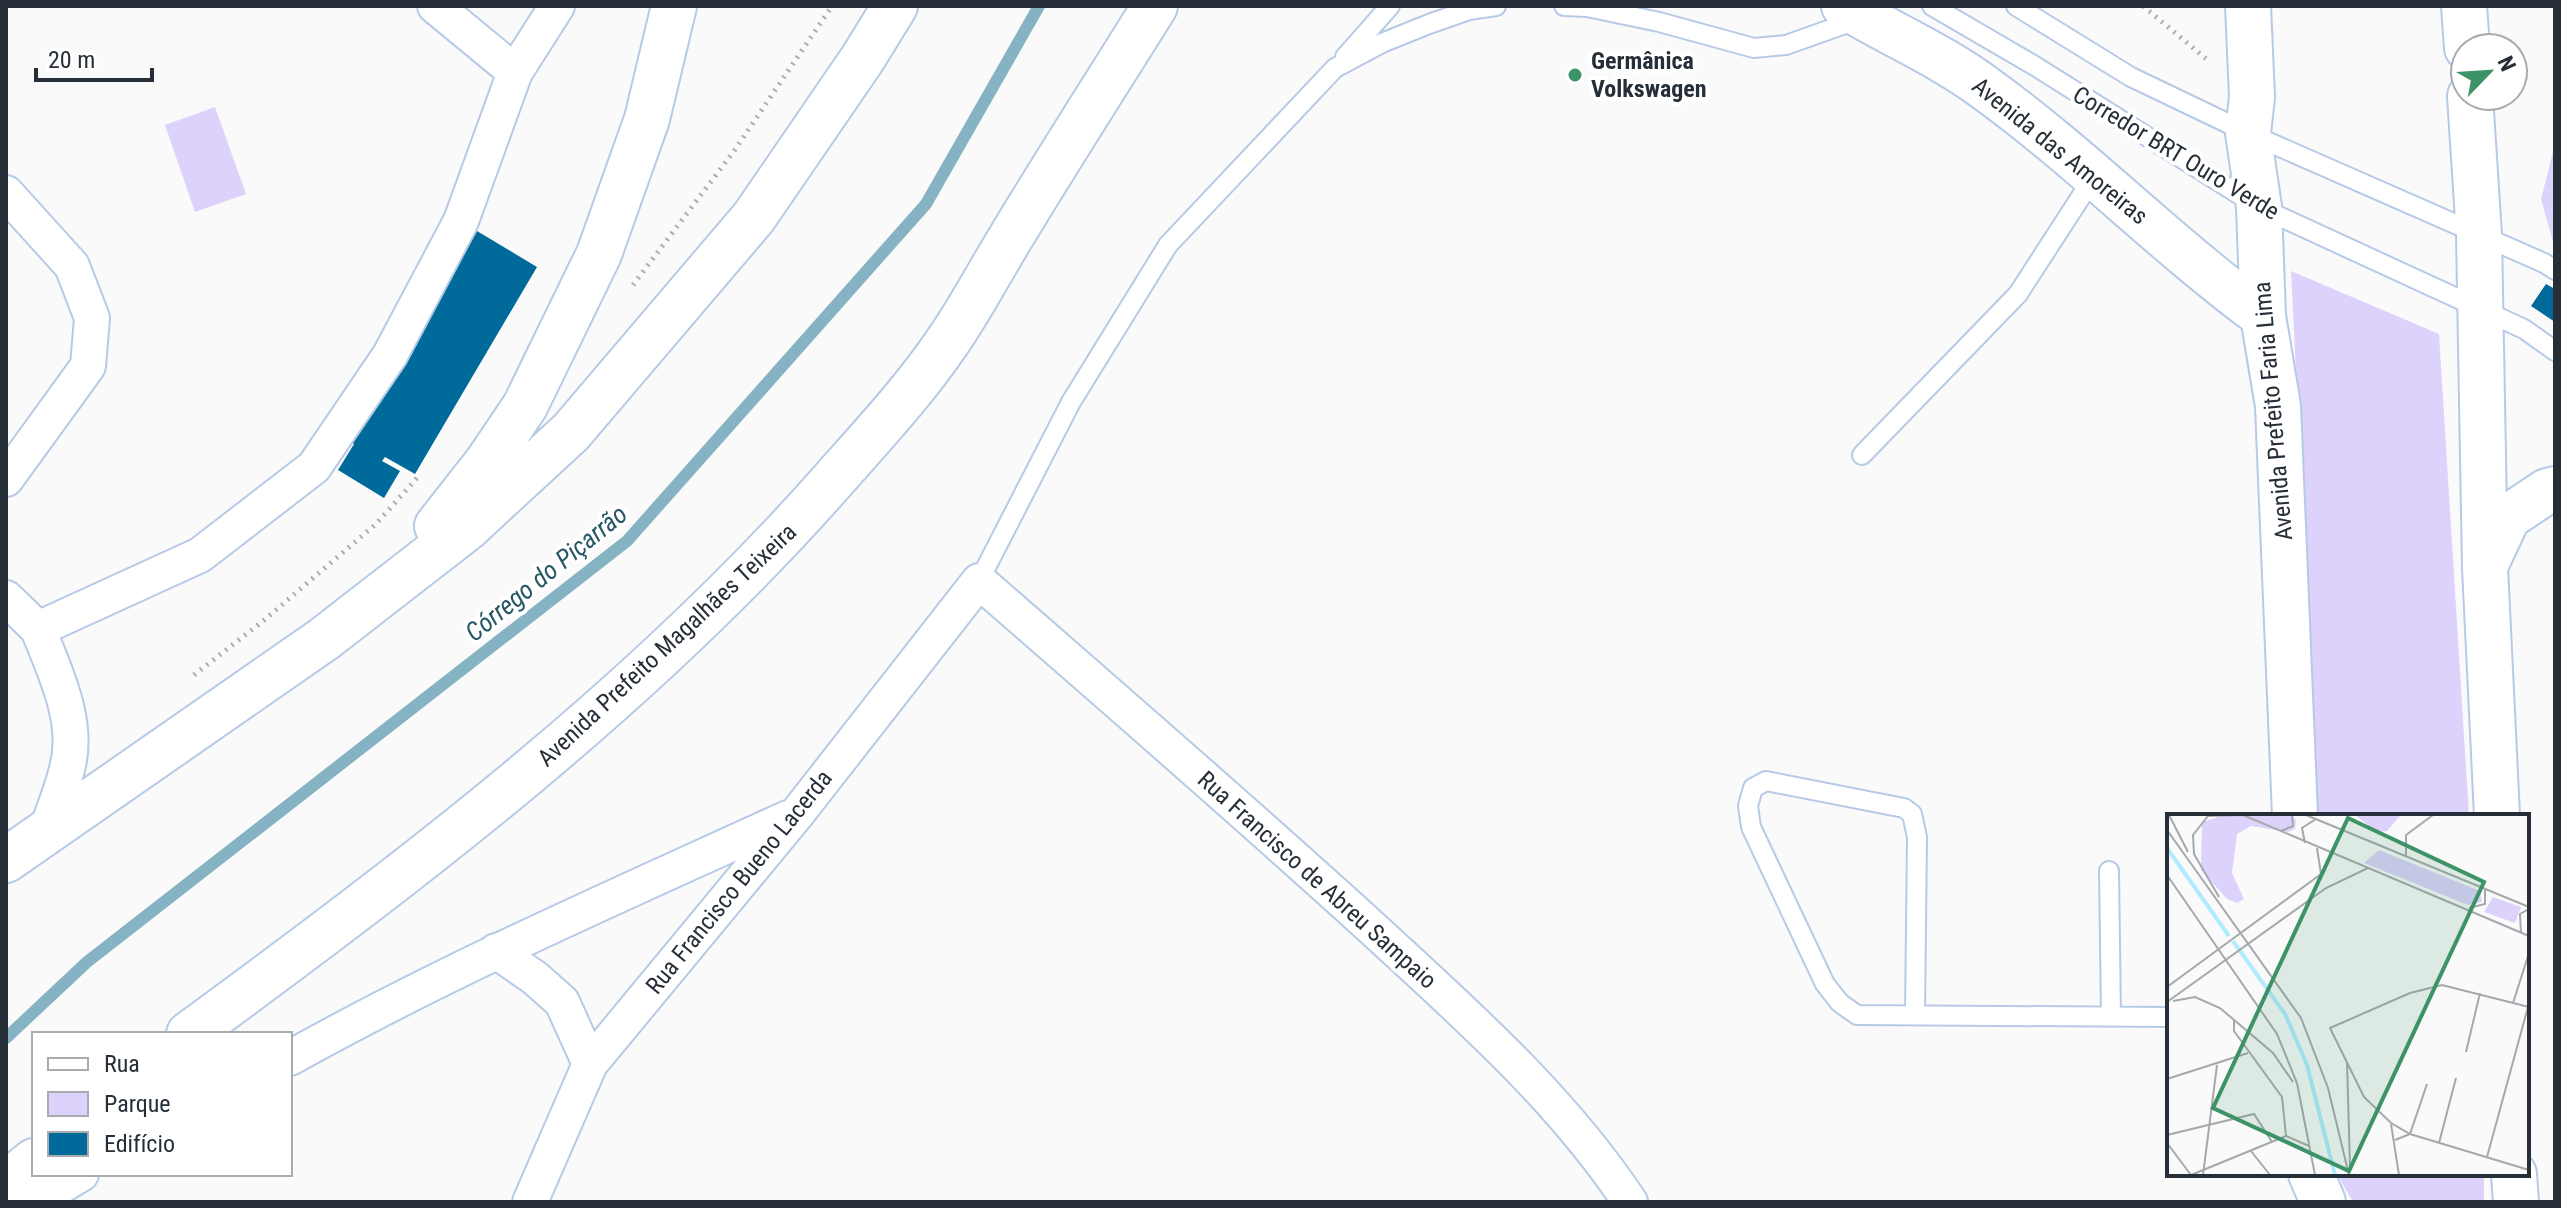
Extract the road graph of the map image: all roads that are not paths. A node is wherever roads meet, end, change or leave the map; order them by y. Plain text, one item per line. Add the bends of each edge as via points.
1 (435, 6) edge
2 (557, 6) edge
3 (674, 6) edge
4 (895, 6) edge
5 (1155, 6) edge
6 (1390, 6) edge
7 (1496, 6) edge
8 (1564, 6) edge
9 (1932, 6) edge
10 (2016, 6) edge
11 (2248, 6) edge
12 (2464, 6) edge
13 (1853, 12) edge
14 (2466, 32) edge
15 (1335, 68) junction
16 (515, 72) junction
17 (2471, 112) edge
18 (2248, 133) junction
19 (2095, 175) junction
20 (6, 193) edge
21 (2259, 207) junction
22 (2479, 235) junction
23 (2555, 270) edge
24 (2482, 310) junction
25 (2263, 316) junction
26 (2555, 351) edge
27 (1862, 455) dead end
28 (6, 479) edge
29 (2555, 489) edge
30 (2485, 567) junction
31 (979, 581) junction
32 (6, 598) edge
33 (367, 606) junction
34 (38, 629) junction
35 (2295, 814) edge
36 (2497, 814) edge
37 (796, 815) junction
38 (47, 829) junction
39 (6, 860) edge
40 (2109, 871) dead end
41 (496, 951) junction
42 (1915, 1015) junction
43 (2111, 1016) junction
44 (2167, 1017) edge
45 (192, 1032) edge
46 (292, 1057) edge
47 (590, 1064) junction
48 (32, 1163) edge
49 (78, 1176) edge
50 (2311, 1176) edge
51 (2312, 1176) edge
52 (2514, 1176) edge
53 (6, 1184) edge
54 (34, 1202) edge
55 (530, 1202) edge
56 (1630, 1202) edge
57 (2311, 1202) edge
58 (2323, 1202) edge
59 (2516, 1202) edge

1 - 16 street
2 - 16 street
3 - 33 main road via 647,119 599,254 525,406 448,514
4 - 33 main road via 754,217 571,432 467,528
5 - 45 main road, Avenida Prefeito Magalhães Teixeira via 948,341 798,520 711,608 530,774
6 - 15 lane
7 - 15 lane via 1429,24
8 - 13 lane via 1659,22 1754,48 1786,45
9 - 21 lane, Corredor BRT Ouro Verde
10 - 18 lane, Corredor BRT Ouro Verde via 2131,77
11 - 18 main road, Avenida Prefeito Faria Lima
12 - 14 main road
13 - 19 main road, Avenida das Amoreiras via 1979,83
15 - 31 lane via 1168,245 1071,402
16 - 34 street via 461,221 390,355 314,467 200,555
17 - 22 main road
18 - 21 main road, Avenida Prefeito Faria Lima
18 - 22 lane, Corredor BRT Ouro Verde
19 - 25 main road, Avenida das Amoreiras via 2208,276
19 - 27 lane via 2018,294
20 - 28 street via 72,266 92,318 88,366
21 - 24 lane, Corredor BRT Ouro Verde
21 - 25 main road, Avenida Prefeito Faria Lima
22 - 23 lane, Corredor BRT Ouro Verde
22 - 24 main road
24 - 26 lane, Corredor BRT Ouro Verde via 2524,329
24 - 30 main road
25 - 35 main road, Avenida Prefeito Faria Lima via 2278,406
29 - 30 main road via 2508,517
30 - 36 main road
31 - 37 street, Rua Francisco Bueno Lacerda
31 - 56 street, Rua Francisco de Abreu Sampaio via 1314,875 1498,1045 1600,1156
32 - 34 street
33 - 38 main road
34 - 38 street via 61,684 69,725 68,766
37 - 41 street
37 - 47 street, Rua Francisco Bueno Lacerda
38 - 39 main road
40 - 43 lane
41 - 46 street
41 - 47 street via 562,1002
42 - 42 lane via 1857,1015 1825,984 1751,827 1748,806 1753,788 1766,781 1904,808 1912,814 1917,837
42 - 43 lane
43 - 44 lane
47 - 55 street, Rua Francisco Bueno Lacerda
48 - 53 main road
49 - 54 street
50 - 57 main road
51 - 58 main road
52 - 59 main road

